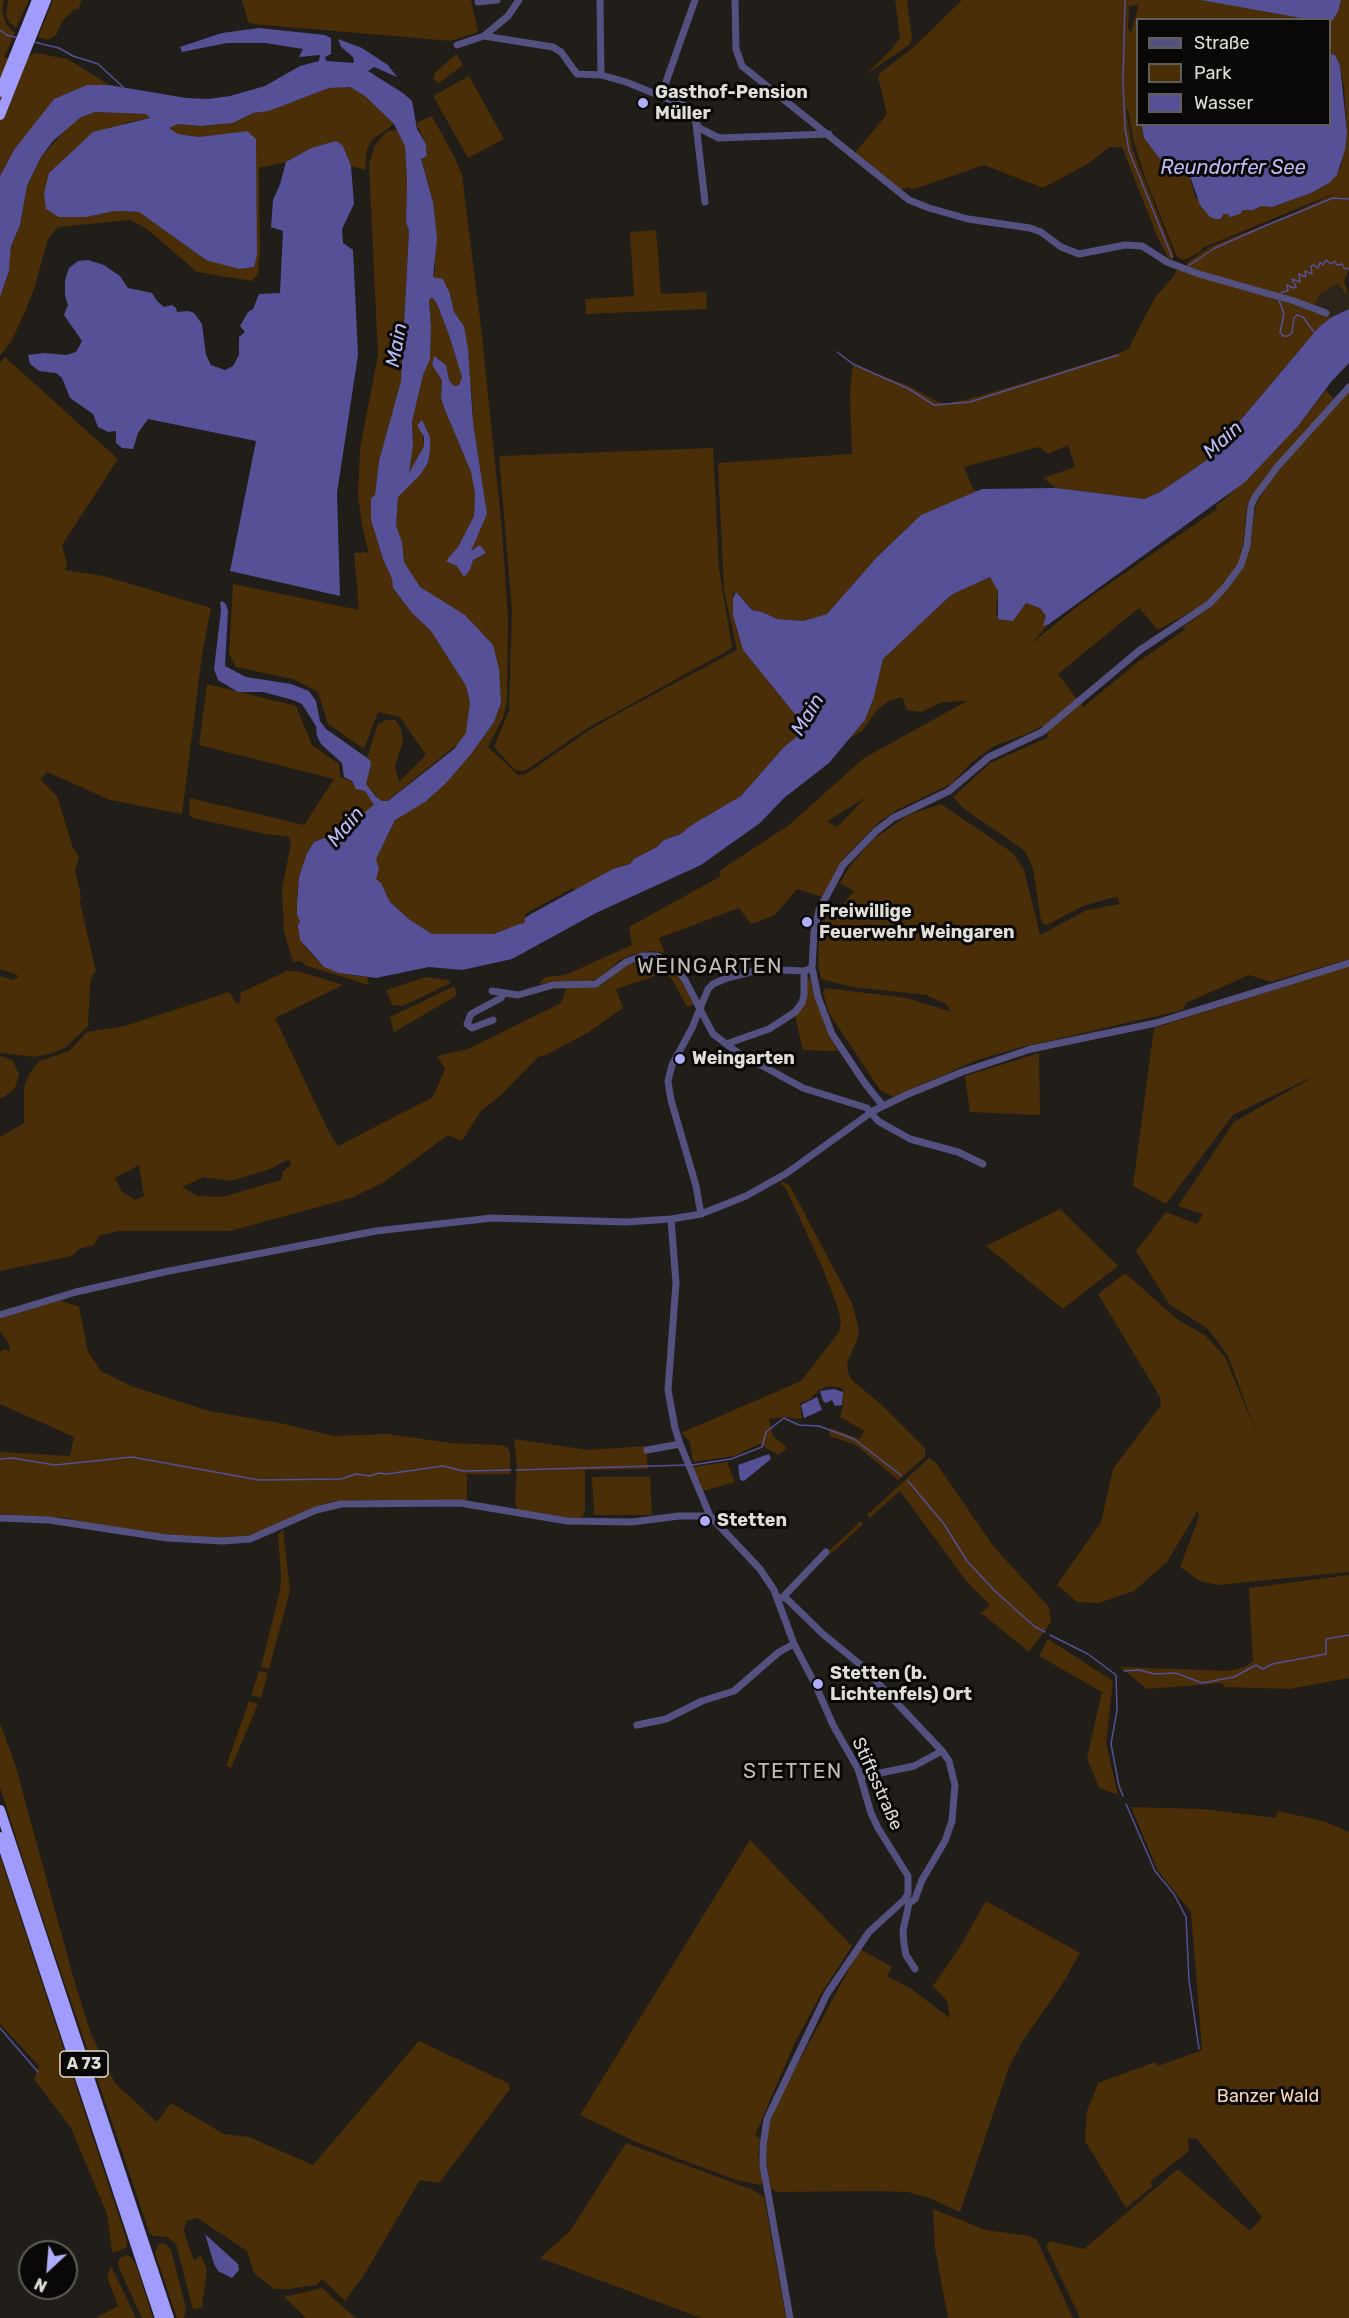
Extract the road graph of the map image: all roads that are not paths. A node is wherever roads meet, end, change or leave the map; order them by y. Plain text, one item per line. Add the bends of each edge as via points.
1 (37, 0) edge
2 (46, 0) edge
3 (498, 0) edge
4 (519, 0) edge
5 (600, 0) edge
6 (695, 0) edge
7 (735, 0) edge
8 (478, 2) dead end
9 (34, 18) junction
10 (484, 36) junction
11 (457, 45) dead end
12 (601, 75) junction
13 (0, 93) edge
14 (662, 96) junction
15 (0, 115) edge
16 (696, 124) junction
17 (829, 134) junction
18 (705, 202) dead end
19 (1326, 313) dead end
20 (1349, 387) edge
21 (1349, 963) edge
22 (812, 968) junction
23 (804, 971) junction
24 (492, 991) dead end
25 (504, 994) junction
26 (700, 1008) junction
27 (493, 1020) dead end
28 (726, 1044) junction
29 (883, 1106) junction
30 (871, 1113) junction
31 (983, 1164) dead end
32 (701, 1214) junction
33 (671, 1219) junction
34 (0, 1315) edge
35 (680, 1444) junction
36 (647, 1450) dead end
37 (710, 1516) junction
38 (0, 1518) edge
39 (826, 1552) dead end
40 (780, 1597) junction
41 (794, 1644) junction
42 (637, 1725) dead end
43 (942, 1751) junction
44 (861, 1777) junction
45 (0, 1810) edge
46 (0, 1837) edge
47 (907, 1902) junction
48 (915, 1969) dead end
49 (160, 2318) edge
50 (169, 2318) edge
51 (790, 2318) edge

1 - 9 highway
2 - 9 highway
3 - 8 street
4 - 10 street via 508,16
5 - 12 street
6 - 14 street
7 - 17 street via 736,49 742,66
9 - 13 highway
9 - 15 highway
10 - 11 street
10 - 12 street via 553,47 577,74
12 - 14 street
14 - 16 street via 686,107
16 - 17 street via 719,138
16 - 18 street
17 - 19 street via 907,198 929,208 968,219 1030,228 1079,254 1125,245 1142,246 1188,270
20 - 22 street via 1256,496 1241,565 1209,604 1134,654 1042,732 989,757 949,791 893,818 855,851 836,876 816,921
21 - 29 street via 1156,1023 1031,1049
22 - 23 street
22 - 29 street via 832,1034
23 - 26 street via 762,969 727,978 708,989
23 - 28 street via 804,995 795,1012 769,1029
24 - 25 street
25 - 26 street via 518,995 553,985 596,984 621,964 651,955 677,969
25 - 27 street via 471,1014 467,1024 472,1028
26 - 28 street via 713,1034
26 - 32 street via 669,1073 669,1093
28 - 30 street via 791,1082 860,1105
29 - 30 street
30 - 31 street via 903,1136 958,1152
30 - 32 street via 787,1173 746,1196
32 - 33 street
33 - 34 street via 626,1222 492,1218 376,1231 164,1272
33 - 35 street, Stiftsstraße via 675,1283 668,1376 670,1407
35 - 36 street
35 - 37 street, Stiftsstraße
37 - 38 street via 582,1521 545,1519 460,1503 341,1504 316,1510 250,1539 223,1541 167,1538 49,1520
37 - 40 street, Stiftsstraße via 760,1569
39 - 40 street
40 - 41 street, Stiftsstraße
40 - 43 street via 862,1666
41 - 42 street via 734,1691 666,1719
41 - 44 street, Stiftsstraße
43 - 44 street via 914,1766
43 - 47 street via 956,1785 952,1821 915,1899
44 - 47 street, Stiftsstraße via 878,1828 908,1876
45 - 50 highway, A 73
46 - 49 highway, A 73
47 - 48 street, Stiftsstraße via 903,1944
47 - 51 street via 869,1932 827,1994 772,2106 764,2133 763,2165

